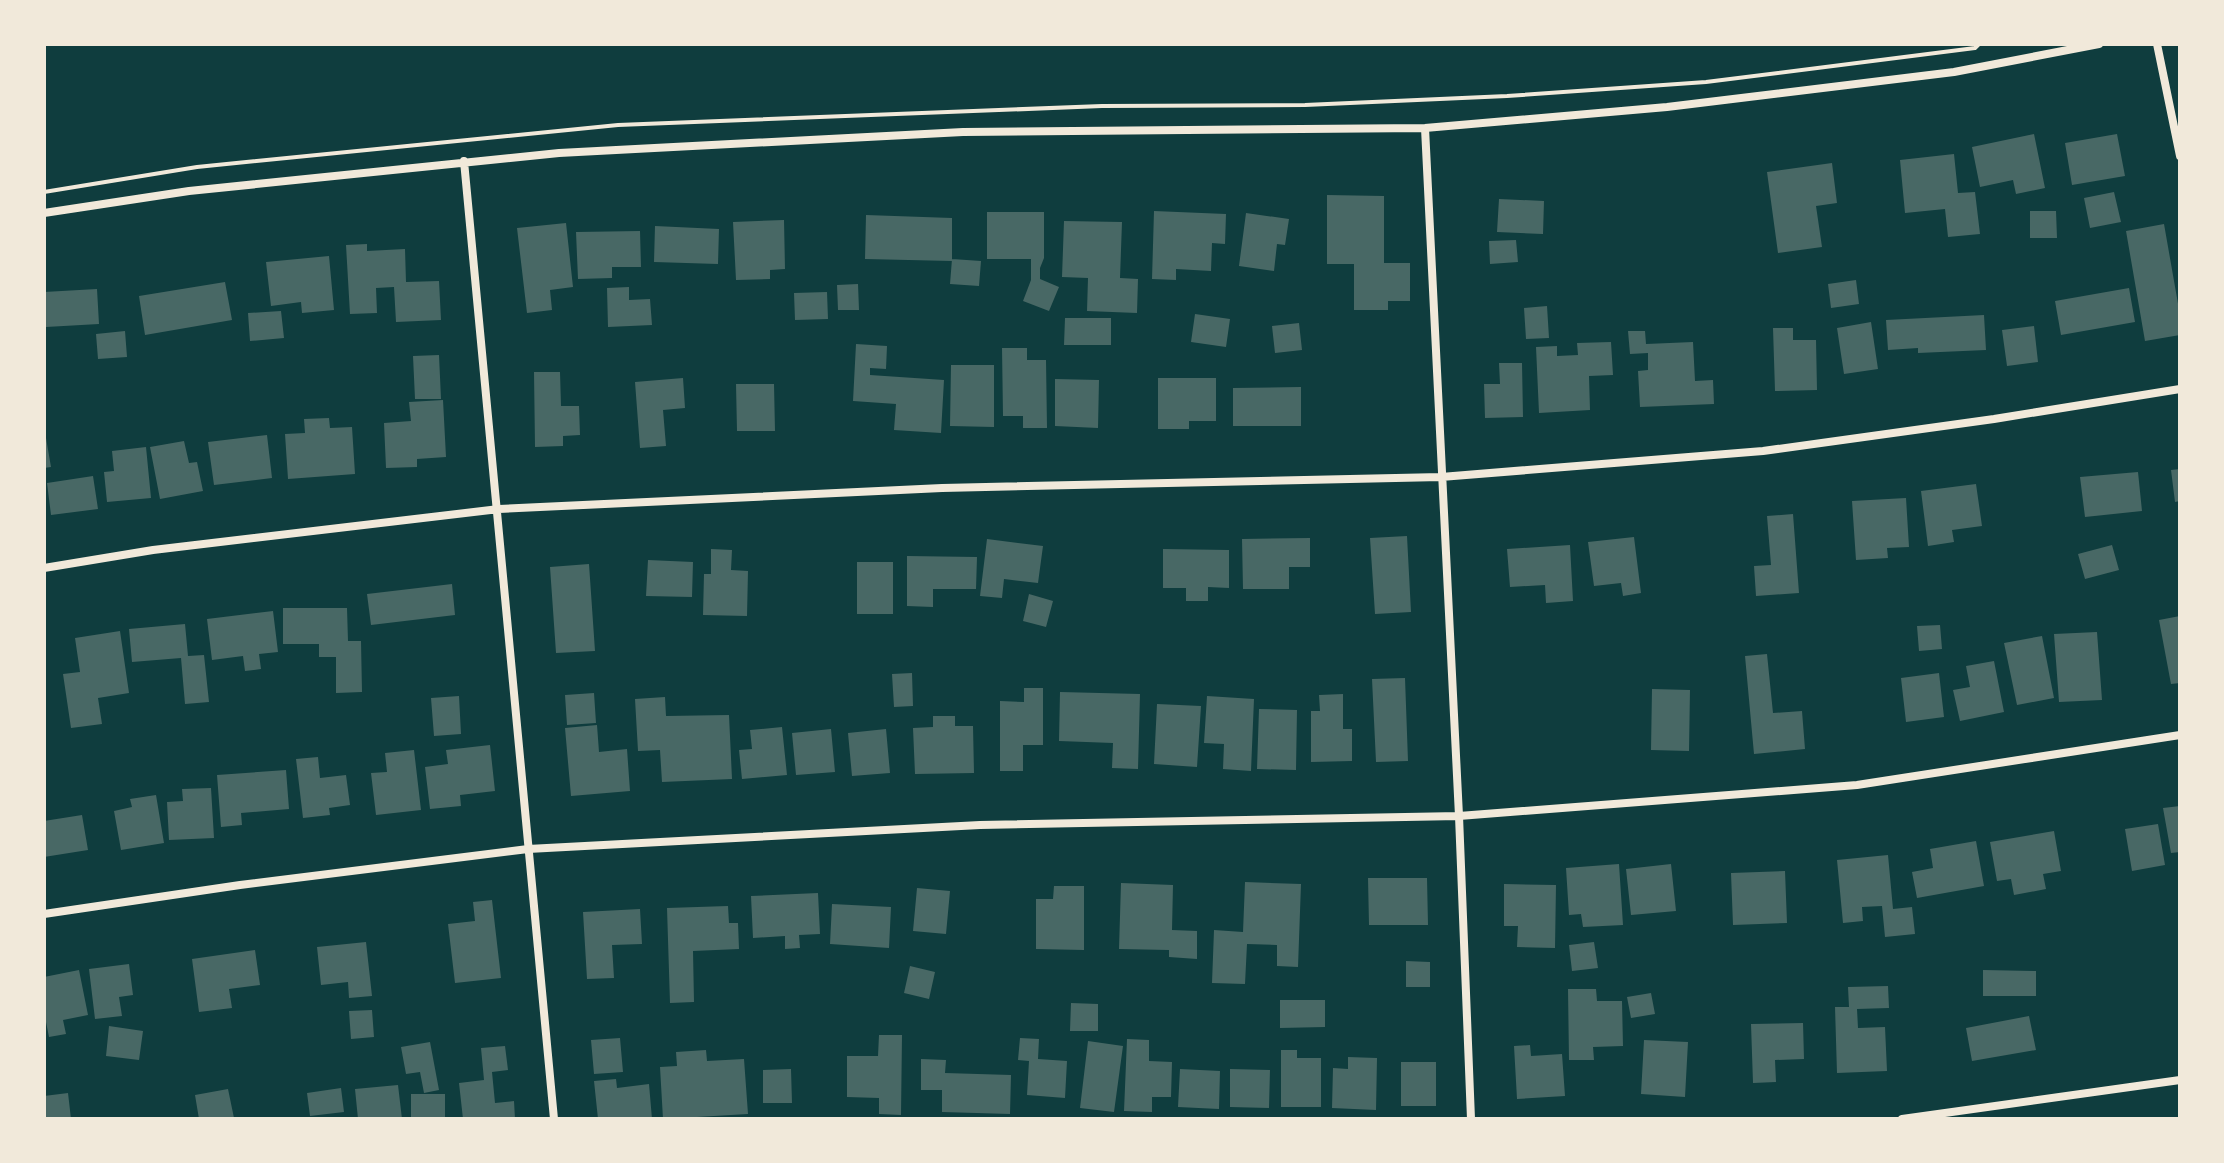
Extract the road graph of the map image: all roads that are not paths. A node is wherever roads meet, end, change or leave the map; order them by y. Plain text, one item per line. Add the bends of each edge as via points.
1 (2099, 44) edge
2 (2157, 44) edge
3 (1425, 128) junction
4 (2180, 156) edge
5 (464, 161) junction
6 (44, 213) edge
7 (2180, 389) edge
8 (1441, 477) junction
9 (499, 509) junction
10 (44, 568) edge
11 (2180, 735) edge
12 (1459, 816) junction
13 (528, 849) junction
14 (44, 914) edge
15 (2180, 1080) edge
16 (554, 1119) edge
17 (1471, 1119) edge
18 (1902, 1119) edge

1 - 3 street via 1954,72 1667,107
2 - 4 street
3 - 5 street via 963,132
3 - 8 street
5 - 6 street via 189,191
5 - 9 street
7 - 8 street via 1763,451
8 - 9 street via 942,488
8 - 12 street
9 - 10 street
9 - 13 street
11 - 12 street via 1857,785
12 - 13 street via 980,825
12 - 17 street
13 - 14 street
13 - 16 street
15 - 18 street

